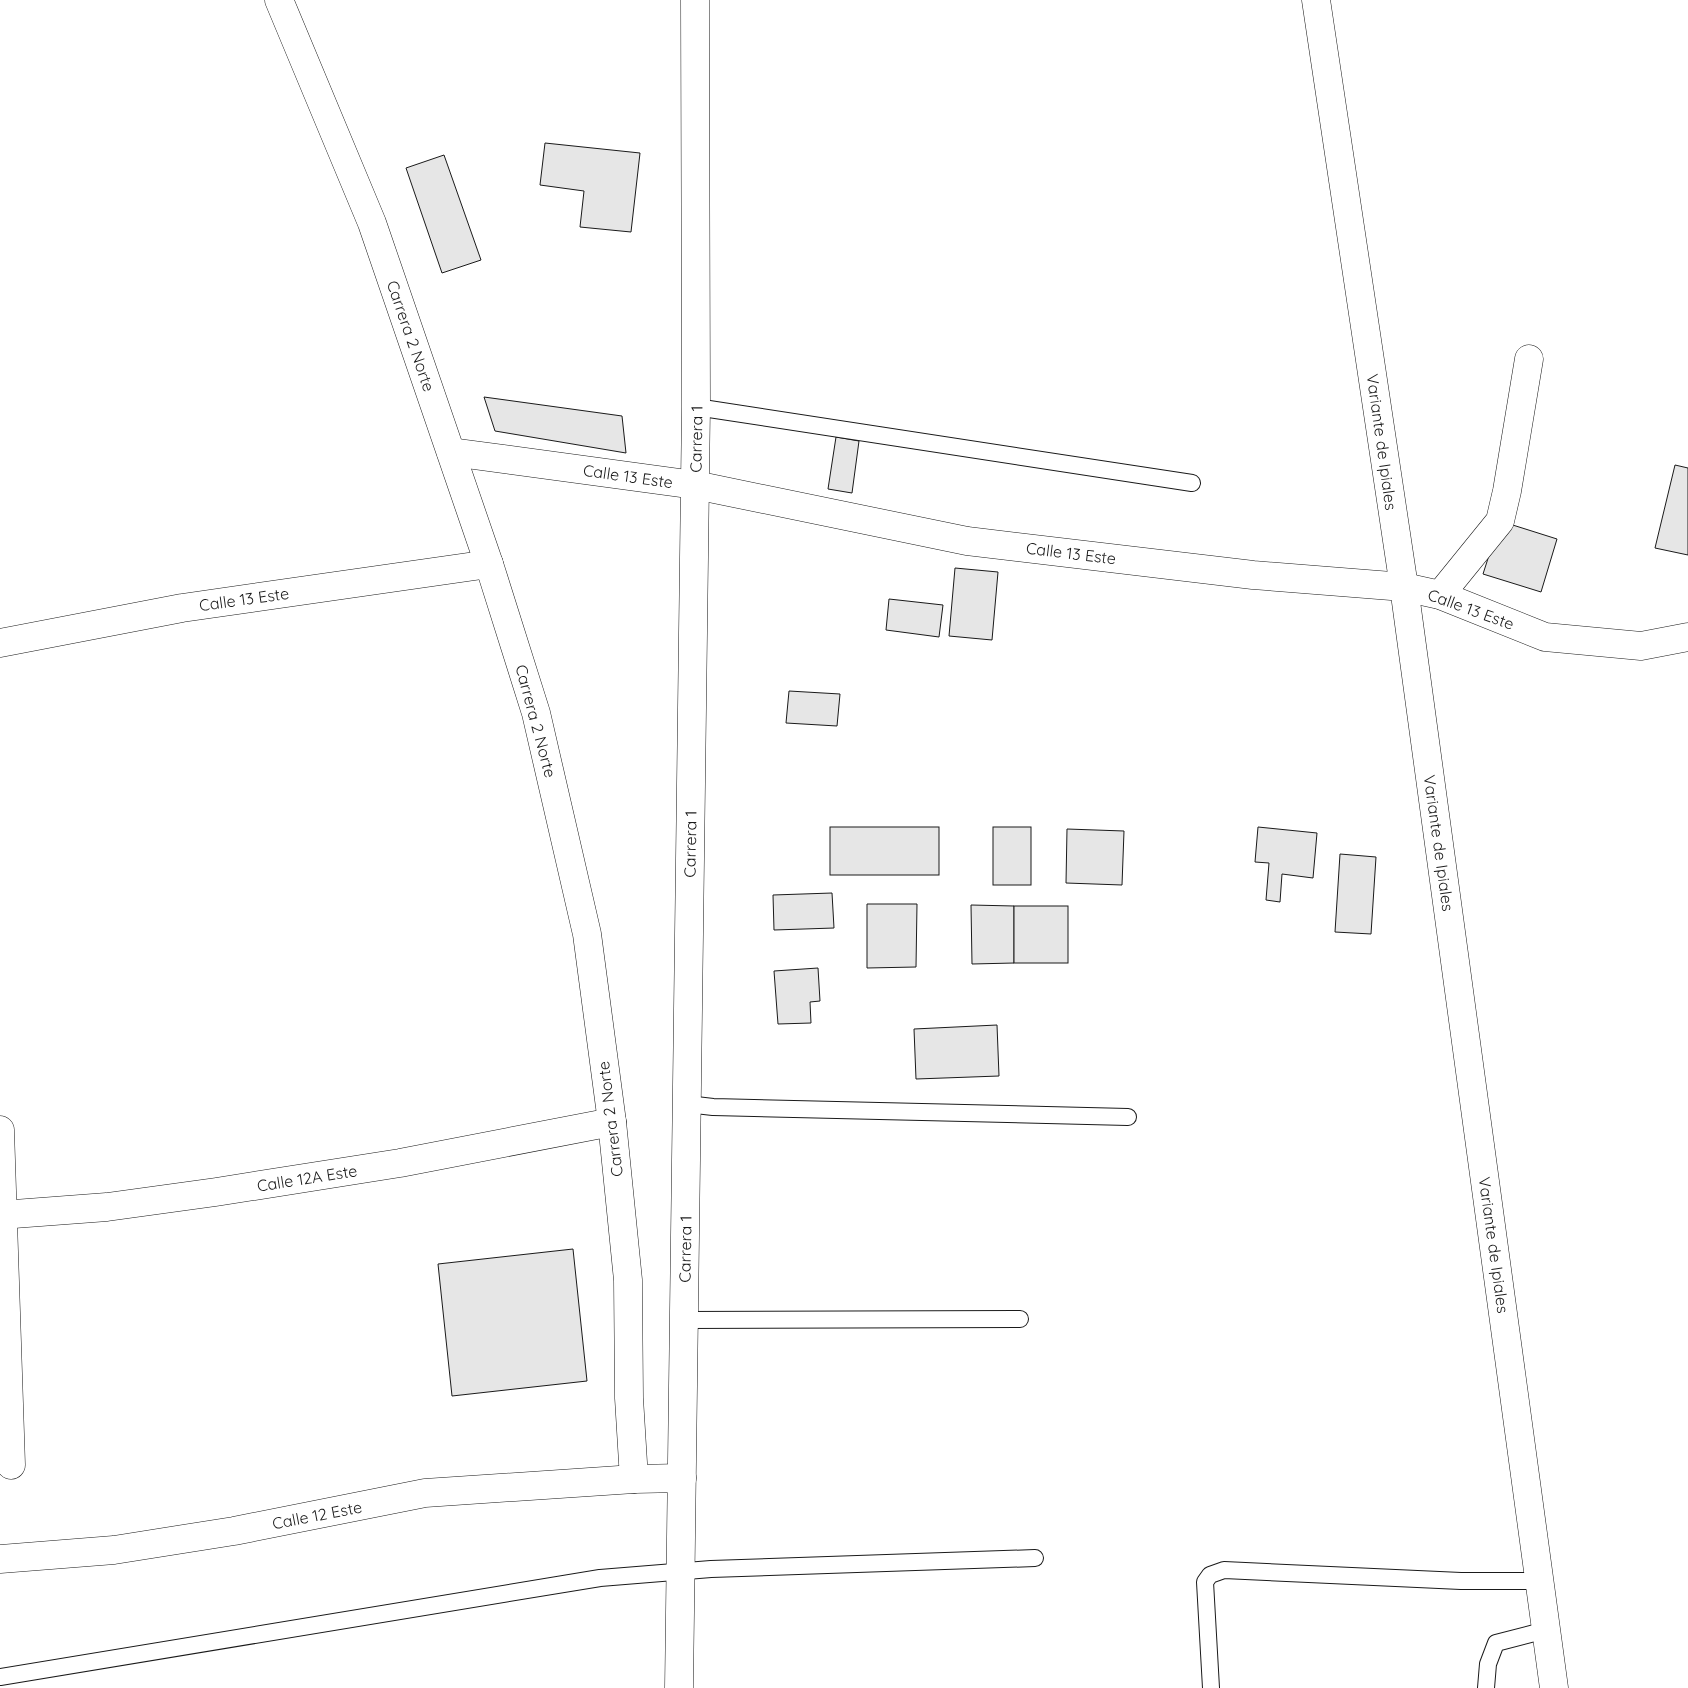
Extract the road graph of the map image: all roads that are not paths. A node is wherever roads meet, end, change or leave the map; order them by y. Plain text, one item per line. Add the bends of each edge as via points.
1 (279, 0) edge
2 (695, 0) edge
3 (1316, 0) edge
4 (1529, 359) dead end
5 (696, 407) junction
6 (451, 452) junction
7 (1192, 483) dead end
8 (695, 485) junction
9 (489, 564) junction
10 (1404, 587) junction
11 (1440, 595) junction
12 (1688, 637) edge
13 (0, 644) edge
14 (687, 1104) junction
15 (1128, 1117) dead end
16 (612, 1122) junction
17 (0, 1130) edge
18 (1, 1215) edge
19 (1020, 1319) dead end
20 (684, 1320) junction
21 (11, 1465) dead end
22 (682, 1478) junction
23 (634, 1479) junction
24 (1035, 1558) dead end
25 (0, 1559) edge
26 (681, 1571) junction
27 (1540, 1581) junction
28 (1546, 1630) junction
29 (0, 1677) edge
30 (680, 1688) edge
31 (1211, 1688) edge
32 (1486, 1688) edge
33 (1554, 1688) edge

1 - 6 main road, Carrera 2 Norte via 372,222
2 - 5 main road, Carrera 1
3 - 10 main road, Variante de Ipiales
4 - 11 main road via 1500,521
5 - 7 lane
5 - 8 main road, Carrera 1
6 - 8 main road, Calle 13 Este
6 - 9 main road, Carrera 2 Norte
8 - 10 main road, Calle 13 Este via 967,541 1253,575
8 - 14 main road, Carrera 1
9 - 13 main road, Calle 13 Este via 182,608
9 - 16 main road, Carrera 2 Norte via 536,713 587,934
10 - 11 main road, Calle 13 Este
10 - 27 main road, Variante de Ipiales
11 - 12 main road, Calle 13 Este via 1544,637 1641,646
14 - 15 lane
14 - 20 main road, Carrera 1
16 - 18 main road, Calle 12A Este via 400,1163 216,1192 107,1207
16 - 23 main road, Carrera 2 Norte via 628,1280 629,1398
17 - 18 main road
18 - 21 main road
19 - 20 lane
20 - 22 main road, Carrera 1
22 - 23 main road, Calle 12 Este
22 - 26 main road, Carrera 1
23 - 25 main road, Calle 12 Este via 425,1493 160,1543
24 - 26 lane
26 - 29 lane via 600,1578
26 - 30 main road, Carrera 1
27 - 28 main road, Variante de Ipiales
27 - 31 lane via 1461,1581 1224,1570 1210,1575 1205,1582
28 - 32 lane via 1496,1643 1488,1664
28 - 33 main road, Variante de Ipiales

